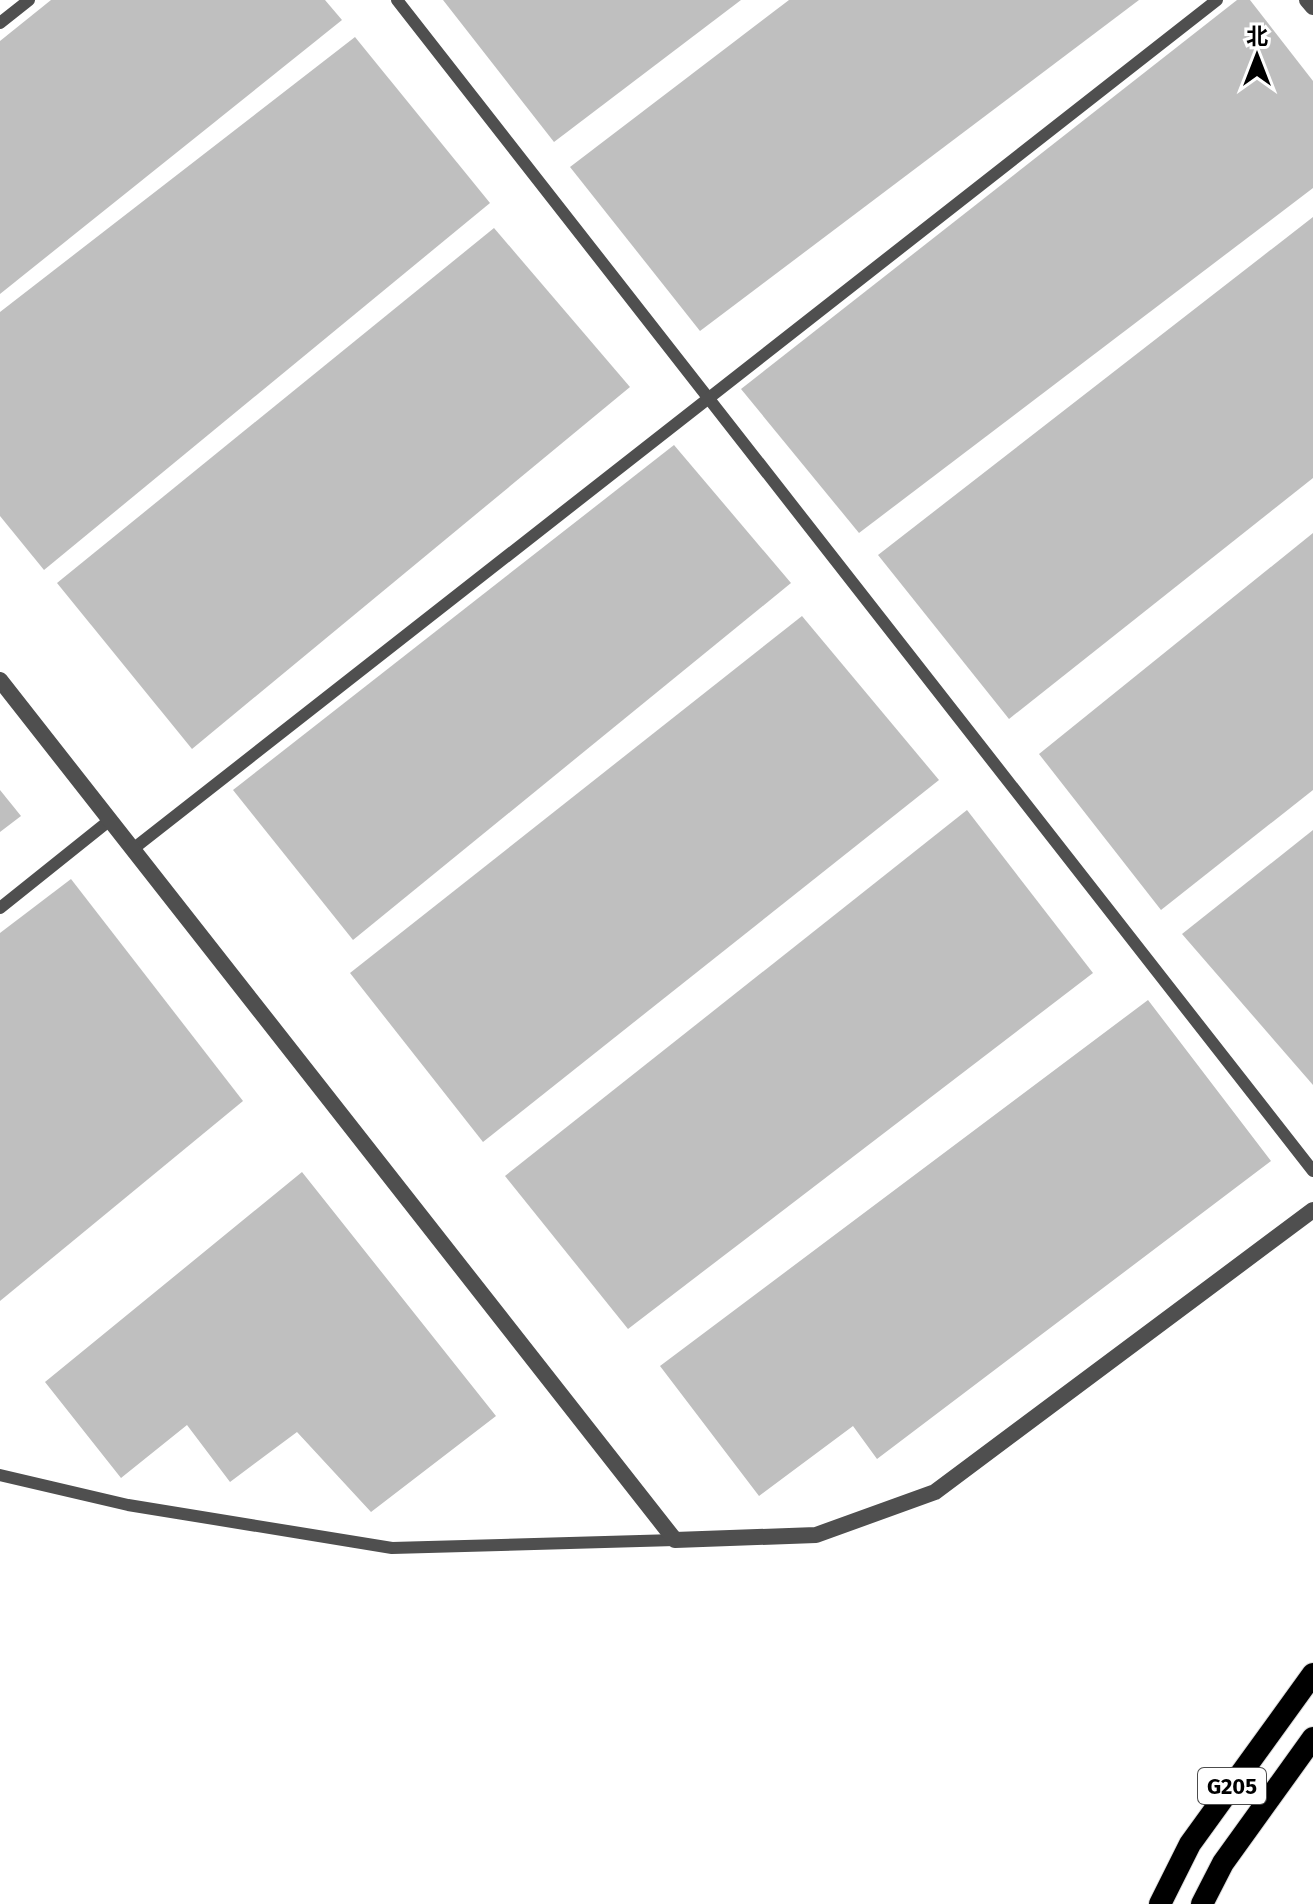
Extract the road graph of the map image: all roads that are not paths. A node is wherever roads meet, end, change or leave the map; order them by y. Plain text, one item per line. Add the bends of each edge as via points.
1 (29, 0) edge
2 (397, 0) edge
3 (1217, 0) edge
4 (1307, 0) edge
5 (1313, 7) edge
6 (0, 23) edge
7 (708, 398) junction
8 (0, 680) edge
9 (110, 820) junction
10 (133, 849) junction
11 (0, 908) edge
12 (1313, 1171) edge
13 (1313, 1210) edge
14 (0, 1475) edge
15 (675, 1540) junction
16 (1313, 1674) edge
17 (1313, 1738) edge
18 (1160, 1904) edge
19 (1202, 1904) edge

1 - 6 lane
2 - 7 lane
3 - 7 lane
4 - 5 street
7 - 10 lane
7 - 12 lane
8 - 9 street
9 - 10 street
9 - 11 lane
10 - 15 street
13 - 15 street via 935,1492 816,1535
14 - 15 lane via 128,1505 392,1548
16 - 18 highway, G205 via 1190,1844
17 - 19 highway, G205 via 1223,1863

